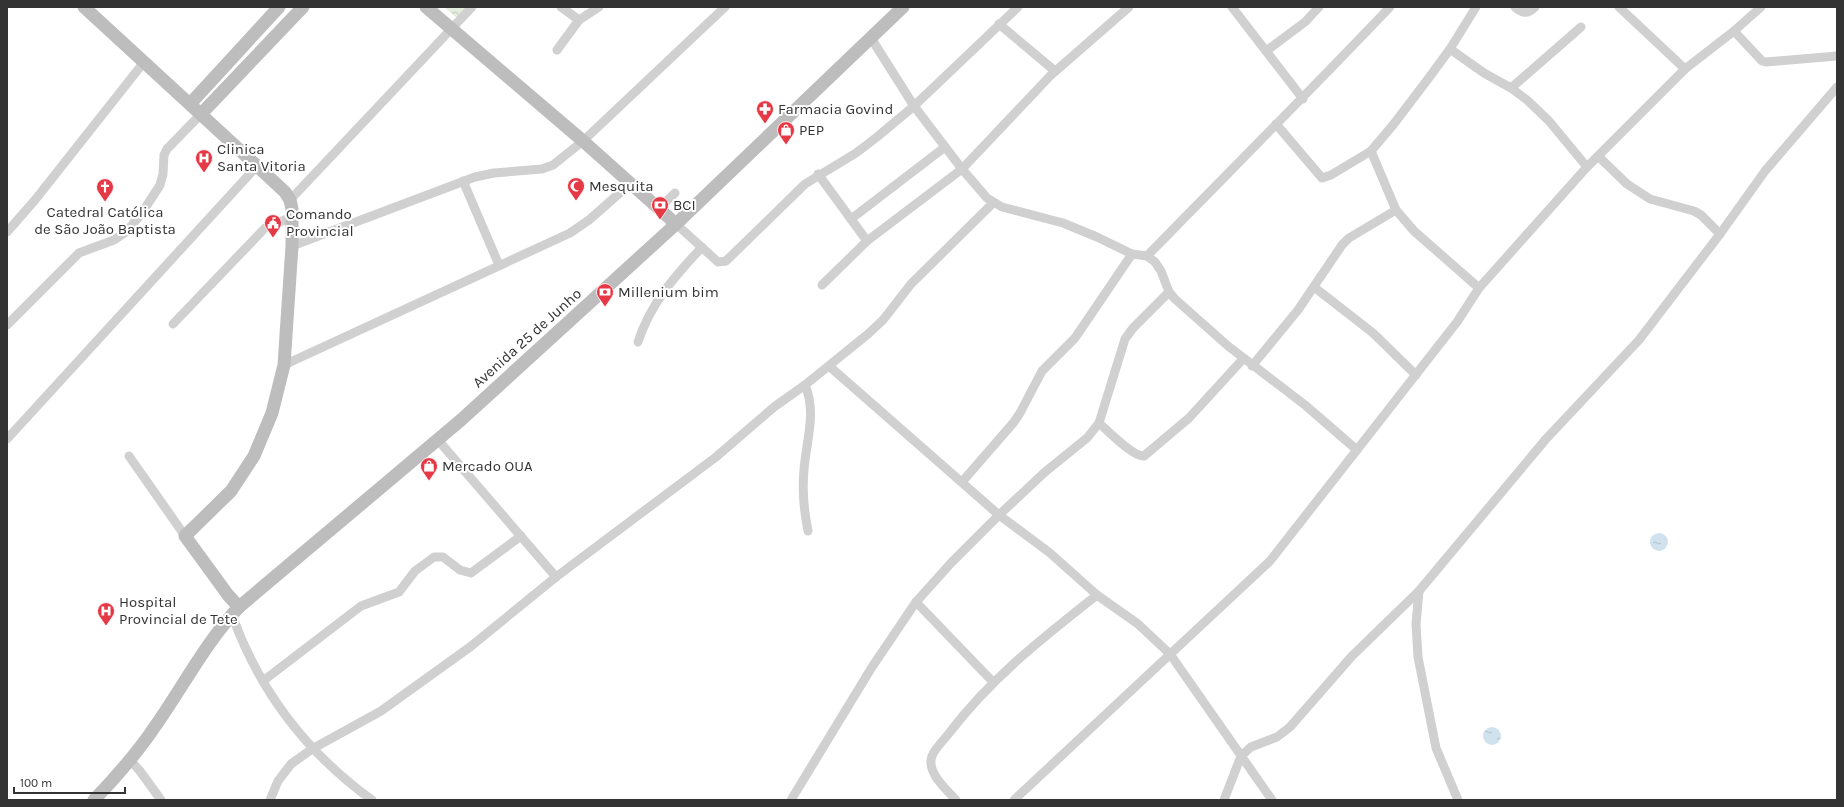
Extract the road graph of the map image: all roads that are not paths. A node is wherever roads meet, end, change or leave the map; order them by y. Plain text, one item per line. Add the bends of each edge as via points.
1 (84, 7) edge
2 (279, 7) edge
3 (303, 7) edge
4 (426, 7) edge
5 (472, 7) edge
6 (561, 7) edge
7 (599, 7) edge
8 (725, 7) edge
9 (903, 7) edge
10 (1018, 7) edge
11 (1129, 7) edge
12 (1232, 7) edge
13 (1319, 7) edge
14 (1390, 7) edge
15 (1476, 7) edge
16 (1515, 7) edge
17 (1535, 7) edge
18 (1619, 7) edge
19 (1761, 7) edge
20 (579, 20) junction
21 (999, 24) junction
22 (1581, 27) dead end
23 (452, 28) junction
24 (1734, 31) junction
25 (871, 38) junction
26 (1450, 49) junction
27 (557, 50) dead end
28 (1266, 51) junction
29 (1837, 56) edge
30 (144, 62) junction
31 (1685, 69) junction
32 (1055, 71) junction
33 (1837, 87) edge
34 (1511, 88) junction
35 (1303, 100) junction
36 (190, 104) junction
37 (914, 106) junction
38 (201, 114) junction
39 (1276, 124) junction
40 (583, 141) junction
41 (945, 147) junction
42 (1371, 151) junction
43 (1598, 156) junction
44 (258, 166) junction
45 (1587, 166) junction
46 (962, 169) junction
47 (818, 174) junction
48 (462, 181) junction
49 (631, 183) junction
50 (675, 193) dead end
51 (290, 200) junction
52 (993, 203) junction
53 (659, 208) junction
54 (1396, 210) junction
55 (292, 217) junction
56 (851, 219) junction
57 (676, 224) junction
58 (7, 232) edge
59 (1720, 234) junction
60 (867, 241) junction
61 (292, 246) junction
62 (702, 247) junction
63 (1132, 254) junction
64 (1146, 256) junction
65 (499, 265) junction
66 (822, 285) dead end
67 (1314, 287) junction
68 (1479, 288) junction
69 (1169, 292) junction
70 (173, 324) dead end
71 (7, 325) edge
72 (638, 342) dead end
73 (1243, 359) junction
74 (284, 365) junction
75 (828, 366) junction
76 (1252, 366) junction
77 (1416, 375) junction
78 (805, 385) junction
79 (1099, 423) junction
80 (7, 439) edge
81 (438, 440) junction
82 (1357, 450) junction
83 (129, 456) dead end
84 (962, 482) junction
85 (1000, 515) junction
86 (808, 531) dead end
87 (185, 536) junction
88 (521, 536) junction
89 (556, 577) junction
90 (1419, 590) junction
91 (1097, 595) junction
92 (916, 602) junction
93 (235, 611) junction
94 (1170, 654) junction
95 (263, 681) junction
96 (993, 682) junction
97 (312, 749) junction
98 (1241, 756) junction
99 (130, 760) junction
100 (94, 800) edge
101 (161, 800) edge
102 (270, 800) edge
103 (372, 800) edge
104 (791, 800) edge
105 (956, 800) edge
106 (1014, 800) edge
107 (1224, 800) edge
108 (1272, 800) edge
109 (1458, 800) edge

1 - 30 street
2 - 36 street
3 - 38 street
4 - 23 street
5 - 23 street
6 - 20 street
7 - 20 street
8 - 40 street
9 - 25 street, Avenida 25 de Junho
10 - 21 street
11 - 32 street
12 - 28 street
13 - 28 street via 1305,22
14 - 35 street
15 - 26 street
16 - 17 street via 1523,13 1530,12
18 - 31 street
19 - 24 street
20 - 27 street
21 - 32 street
21 - 37 street
22 - 34 street
23 - 40 street
23 - 51 street
24 - 29 street via 1762,61 1766,62
24 - 31 street
25 - 37 street
25 - 57 street, Avenida 25 de Junho
26 - 34 street
26 - 42 street
28 - 35 street
30 - 36 street
30 - 58 street
31 - 43 street
32 - 46 street
33 - 59 street via 1765,171
34 - 45 street via 1549,121
35 - 39 street
36 - 38 street
37 - 41 street
37 - 47 street via 866,146
38 - 44 street
38 - 71 street via 167,149 160,185 126,232 114,240 79,253
39 - 42 street via 1322,178
39 - 64 street
40 - 48 street via 553,165 542,169 494,173
40 - 49 street
41 - 46 street
41 - 56 street
42 - 54 street
43 - 45 street
43 - 59 street via 1627,184 1650,199 1694,211
44 - 51 street via 286,192
44 - 80 street
45 - 68 street
46 - 52 street
46 - 60 street
47 - 56 street
47 - 62 street via 793,194 726,261 718,262
48 - 61 street
48 - 65 street
49 - 53 street
49 - 65 street via 570,234
50 - 53 street
51 - 55 street
52 - 63 street via 1080,230
52 - 75 street via 911,284 883,320
53 - 57 street
54 - 67 street via 1349,238
54 - 68 street via 1414,231
55 - 61 street
55 - 70 street via 265,228
56 - 60 street
57 - 62 street
57 - 81 street, Avenida 25 de Junho
59 - 90 street via 1639,340 1546,439
60 - 66 street
61 - 74 street
62 - 72 street via 661,294 647,316
63 - 64 street
63 - 84 street via 1075,338 1042,371 1014,422
64 - 69 street via 1155,262 1161,271
65 - 74 street
67 - 76 street
67 - 77 street via 1372,333
68 - 77 street via 1457,322
69 - 73 street
69 - 79 street via 1125,339
73 - 76 street
73 - 79 street via 1189,418 1144,456 1131,450
74 - 87 street via 272,413 254,456 231,490
75 - 78 street
75 - 84 street
76 - 82 street via 1305,405
77 - 82 street
78 - 86 street via 810,397 811,423 804,471 804,508
78 - 89 street via 774,407 716,458
79 - 85 street via 1087,438 1045,472
81 - 88 street
81 - 93 street, Avenida 25 de Junho
82 - 94 street via 1270,561
83 - 87 street
84 - 85 street
85 - 91 street
85 - 92 street
87 - 93 street via 228,595
88 - 89 street
88 - 95 street via 471,573 460,570 443,557 434,557 415,571 399,592 361,606
89 - 97 street via 470,647 381,711
90 - 98 street via 1352,656 1290,727 1277,737 1251,747
90 - 109 street via 1416,624 1418,657 1436,748
91 - 94 street via 1138,624
91 - 96 street via 1054,628
92 - 96 street
92 - 104 street via 872,667
93 - 95 street via 238,631
93 - 99 street, Avenida 25 de Junho via 203,652
94 - 98 street
94 - 106 street
95 - 97 street via 284,715
96 - 105 street via 963,715 932,756 934,774
97 - 102 street via 284,772
97 - 103 street
98 - 107 street
98 - 108 street
99 - 100 street, Avenida 25 de Junho
99 - 101 street

